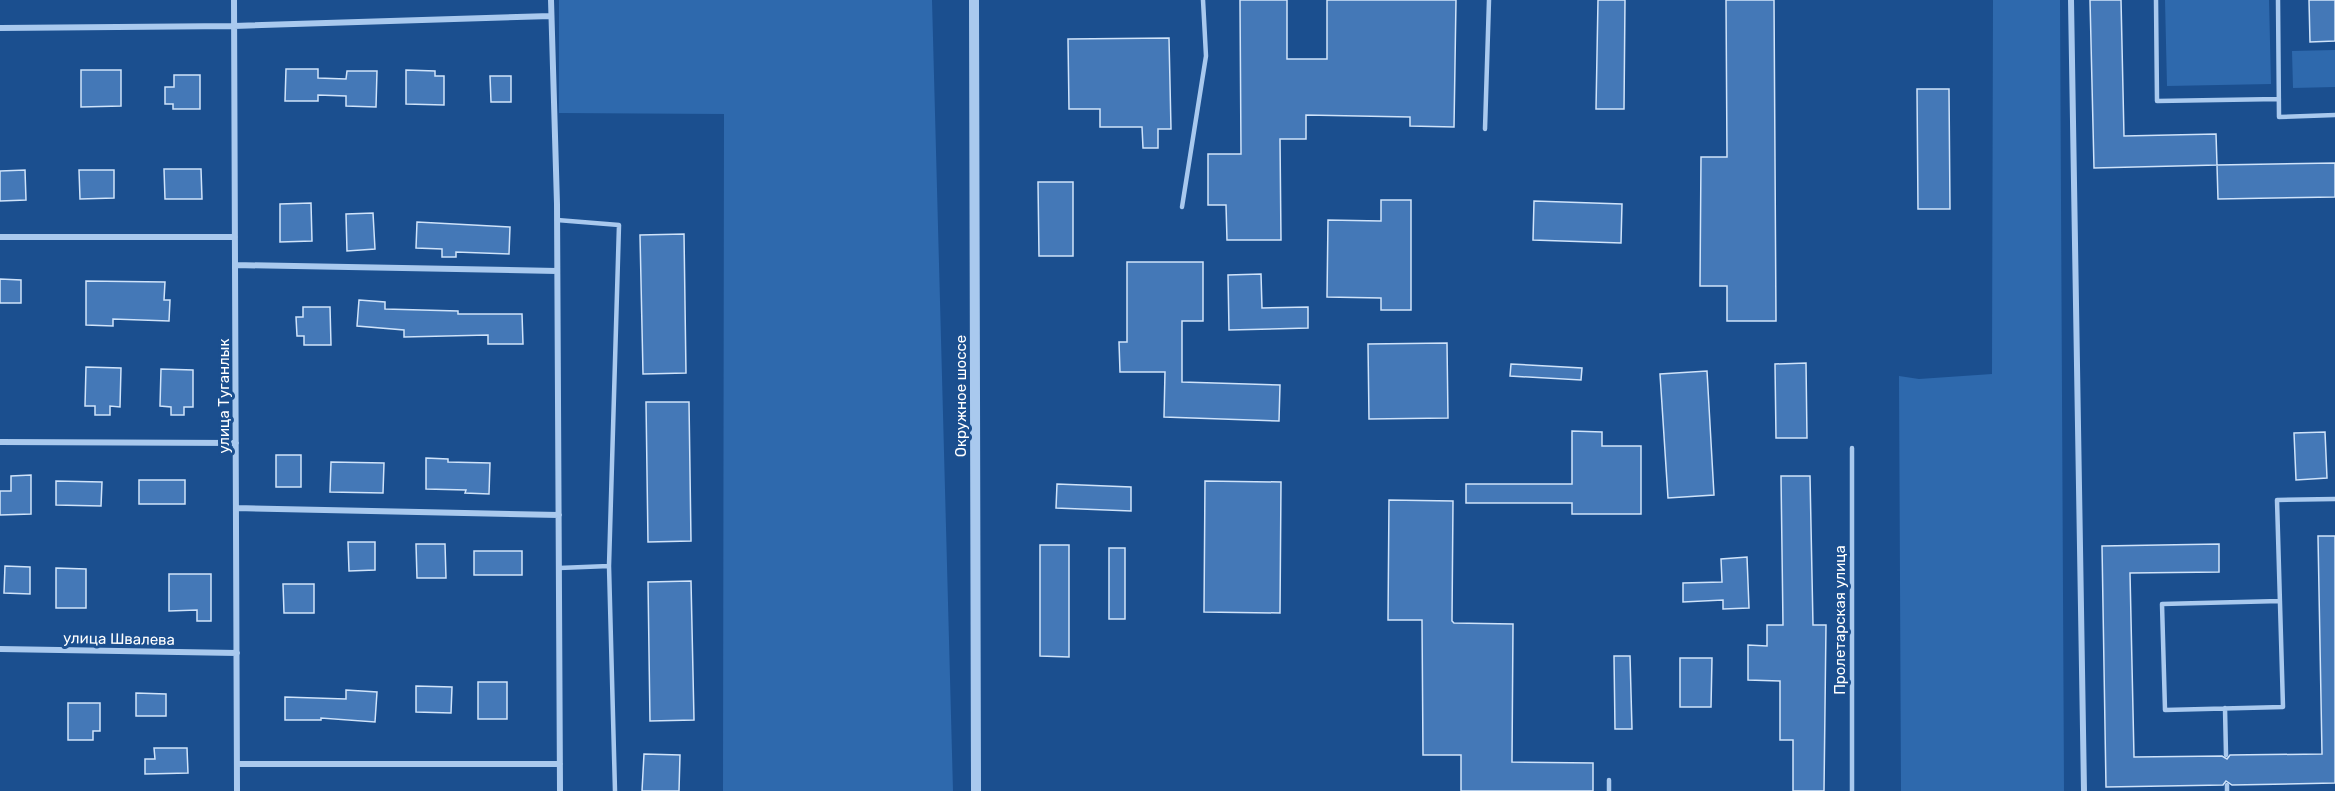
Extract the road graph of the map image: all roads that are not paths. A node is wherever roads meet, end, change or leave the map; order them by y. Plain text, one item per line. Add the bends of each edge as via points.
1 (234, 0) edge
2 (551, 0) edge
3 (974, 0) edge
4 (1203, 0) edge
5 (1489, 0) edge
6 (2071, 0) edge
7 (2156, 0) edge
8 (2278, 0) edge
9 (551, 16) junction
10 (234, 26) junction
11 (0, 28) edge
12 (2279, 99) junction
13 (2335, 115) edge
14 (1485, 129) dead end
15 (1182, 207) dead end
16 (557, 220) junction
17 (0, 237) edge
18 (235, 237) junction
19 (235, 265) junction
20 (557, 271) junction
21 (0, 442) edge
22 (236, 443) junction
23 (1852, 448) dead end
24 (2335, 499) edge
25 (236, 508) junction
26 (559, 515) junction
27 (609, 566) junction
28 (559, 568) junction
29 (2280, 601) junction
30 (0, 649) edge
31 (237, 653) junction
32 (2225, 708) junction
33 (2226, 755) dead end
34 (237, 764) junction
35 (560, 764) junction
36 (1610, 780) dead end
37 (237, 791) edge
38 (560, 791) edge
39 (615, 791) edge
40 (976, 791) edge
41 (1609, 791) edge
42 (1852, 791) edge
43 (2084, 791) edge

1 - 10 street, улица Туганлык
2 - 9 street
3 - 40 street, Окружное шоссе
4 - 15 lane via 1206,56
5 - 14 lane
6 - 43 street
7 - 12 lane via 2157,101
8 - 12 lane
9 - 10 street
9 - 16 street
10 - 11 street
10 - 18 street, улица Туганлык
12 - 13 lane via 2279,117
16 - 20 street
16 - 27 lane via 619,225
17 - 18 street
18 - 19 street, улица Туганлык
19 - 20 street
19 - 22 street, улица Туганлык
20 - 26 street
21 - 22 street
22 - 25 street, улица Туганлык
23 - 42 lane, Пролетарская улица
24 - 29 lane via 2277,500
25 - 26 street
25 - 31 street, улица Туганлык
26 - 28 street
27 - 28 lane
27 - 39 lane
28 - 35 street
29 - 32 lane via 2283,706
29 - 32 lane via 2162,604 2165,710
30 - 31 street, улица Швалева
31 - 34 street, улица Туганлык
32 - 33 lane
34 - 35 street
34 - 37 street, улица Туганлык
35 - 38 street
36 - 41 lane

